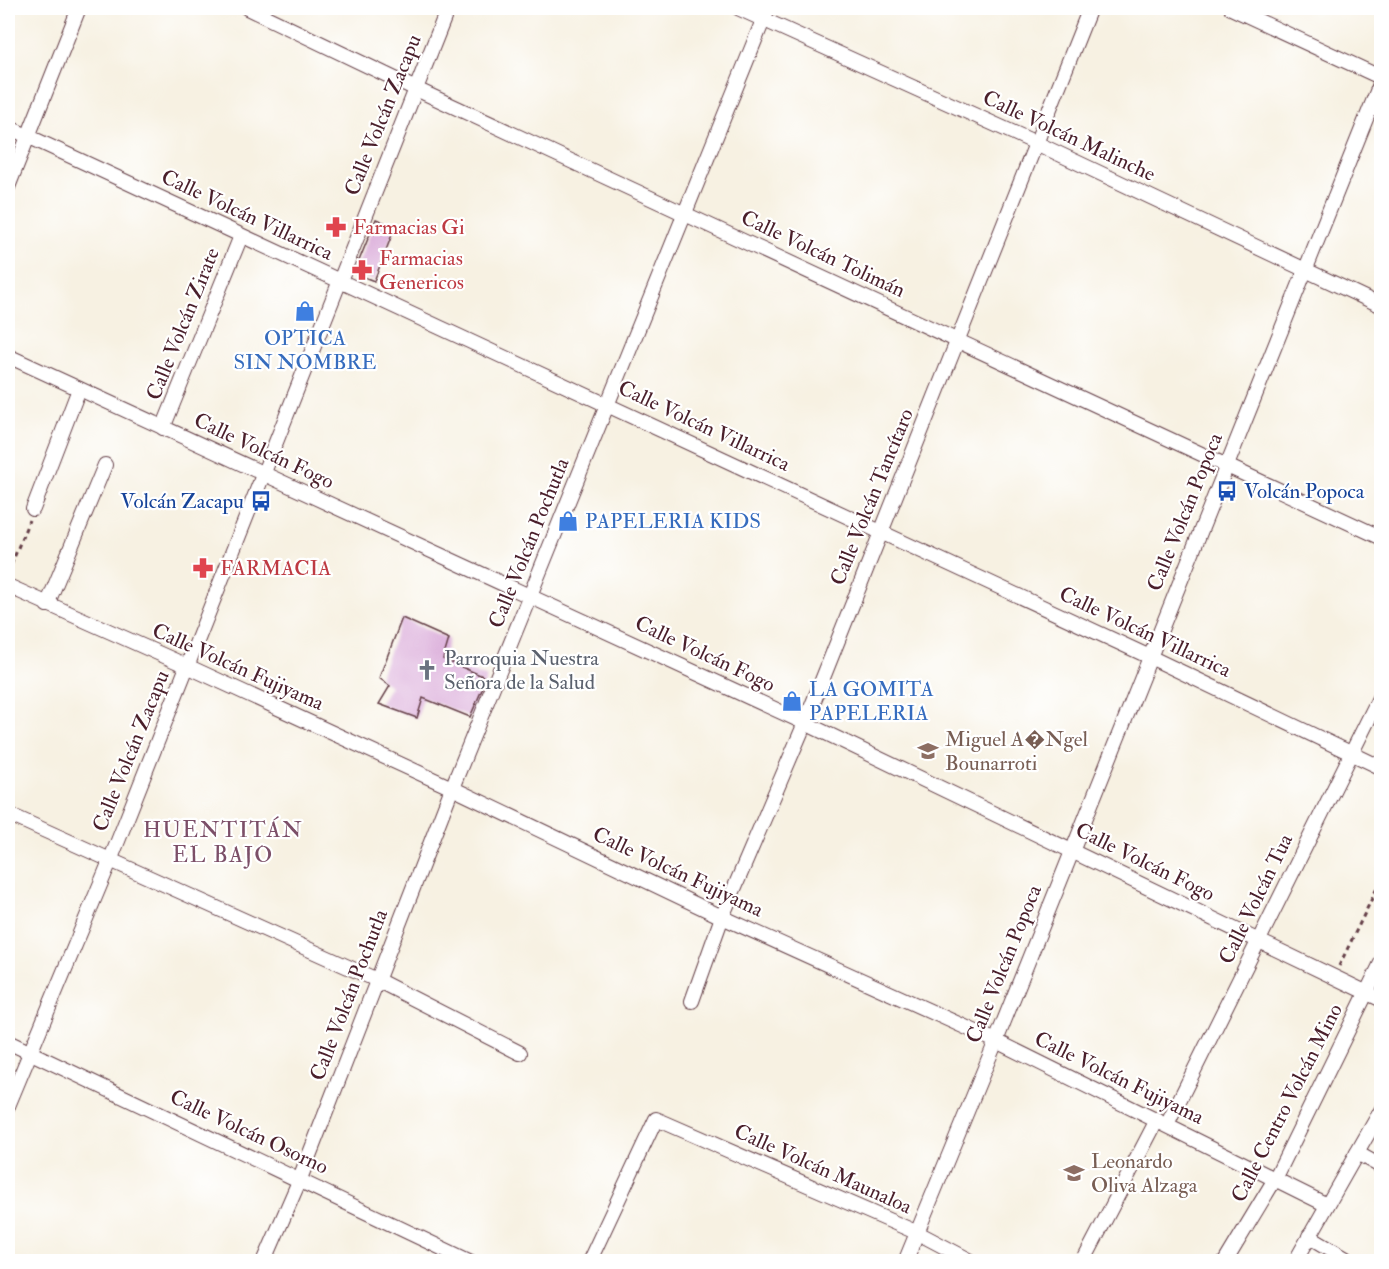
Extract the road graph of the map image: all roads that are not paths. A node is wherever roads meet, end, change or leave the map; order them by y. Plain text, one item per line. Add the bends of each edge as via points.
1 (79, 8) edge
2 (247, 8) edge
3 (448, 8) edge
4 (738, 8) edge
5 (1090, 8) edge
6 (1231, 8) edge
7 (765, 13) edge
8 (1382, 79) edge
9 (416, 89) junction
10 (8, 128) edge
11 (28, 137) junction
12 (1036, 143) junction
13 (8, 187) edge
14 (684, 214) junction
15 (241, 236) junction
16 (1305, 269) junction
17 (339, 281) junction
18 (1382, 306) edge
19 (958, 339) junction
20 (8, 356) edge
21 (79, 389) junction
22 (607, 404) junction
23 (163, 428) junction
24 (105, 465) dead end
25 (1227, 465) junction
26 (263, 474) junction
27 (33, 509) road end
28 (1382, 521) edge
29 (879, 531) junction
30 (1379, 536) edge
31 (8, 586) edge
32 (530, 597) junction
33 (47, 604) junction
34 (1150, 657) junction
35 (187, 666) junction
36 (1382, 692) edge
37 (805, 723) junction
38 (1351, 753) junction
39 (1382, 768) edge
40 (452, 788) junction
41 (8, 814) edge
42 (1073, 850) junction
43 (110, 861) junction
44 (722, 917) junction
45 (1259, 939) junction
46 (1382, 961) edge
47 (377, 980) junction
48 (1366, 992) junction
49 (1382, 1000) edge
50 (692, 1001) dead end
51 (996, 1041) junction
52 (8, 1042) edge
53 (29, 1052) junction
54 (520, 1053) dead end
55 (8, 1106) edge
56 (1382, 1109) edge
57 (1162, 1123) junction
58 (1357, 1153) junction
59 (1382, 1167) edge
60 (300, 1179) junction
61 (1275, 1179) junction
62 (1327, 1205) junction
63 (918, 1233) junction
64 (1310, 1236) junction
65 (264, 1262) edge
66 (471, 1262) edge
67 (589, 1262) edge
68 (905, 1262) edge
69 (973, 1262) edge
70 (1083, 1262) edge
71 (1225, 1262) edge
72 (1295, 1262) edge
73 (1353, 1262) edge

1 - 11 street
2 - 9 street, Calle Volcán Tolimán
3 - 9 street, Calle Volcán Zacapu
4 - 7 street, Calle Volcán Malinche
5 - 12 street, Calle Volcán Tancítaro
6 - 8 street
7 - 12 street, Calle Volcán Malinche
7 - 14 street, Calle Volcán Pochutla
8 - 16 street, Calle Volcán Popoca
9 - 14 street, Calle Volcán Tolimán
9 - 17 street, Calle Volcán Zacapu
10 - 11 street, Calle Volcán Villarrica
11 - 13 street
11 - 15 street, Calle Volcán Villarrica
12 - 16 street, Calle Volcán Malinche
12 - 19 street, Calle Volcán Tancítaro
14 - 19 street, Calle Volcán Tolimán
14 - 22 street, Calle Volcán Pochutla
15 - 17 street, Calle Volcán Villarrica
15 - 23 street, Calle Volcán Zirate
16 - 18 street, Calle Volcán Malinche
16 - 25 street, Calle Volcán Popoca
17 - 22 street, Calle Volcán Villarrica
17 - 26 street, Calle Volcán Zacapu
19 - 25 street, Calle Volcán Tolimán
19 - 29 street, Calle Volcán Tancítaro
20 - 21 street, Calle Volcán Fogo
21 - 23 street, Calle Volcán Fogo
21 - 27 street
22 - 29 street, Calle Volcán Villarrica
22 - 32 street, Calle Volcán Pochutla
23 - 26 street, Calle Volcán Fogo
24 - 33 street
25 - 30 street, Calle Volcán Tolimán
25 - 34 street, Calle Volcán Popoca
26 - 32 street, Calle Volcán Fogo
26 - 35 street, Calle Volcán Zacapu
28 - 30 street
29 - 34 street, Calle Volcán Villarrica
29 - 37 street, Calle Volcán Tancítaro
31 - 33 street, Calle Volcán Fujiyama
32 - 37 street, Calle Volcán Fogo
32 - 40 street, Calle Volcán Pochutla
33 - 35 street, Calle Volcán Fujiyama
34 - 38 street, Calle Volcán Villarrica
34 - 42 street, Calle Volcán Popoca
35 - 40 street, Calle Volcán Fujiyama
35 - 43 street, Calle Volcán Zacapu
36 - 38 street, Calle Volcán Tua
37 - 42 street, Calle Volcán Fogo
37 - 44 street, Calle Volcán Tancítaro
38 - 39 street, Calle Volcán Villarrica
38 - 45 street, Calle Volcán Tua
40 - 44 street, Calle Volcán Fujiyama
40 - 47 street, Calle Volcán Pochutla
41 - 43 street
42 - 45 street, Calle Volcán Fogo
42 - 51 street, Calle Volcán Popoca
43 - 47 street
43 - 53 street, Calle Volcán Zacapu
44 - 50 street, Calle Volcán Tancítaro
44 - 51 street, Calle Volcán Fujiyama
45 - 48 street, Calle Volcán Fogo
45 - 57 street, Calle Volcán Tua
46 - 48 street, Calle Centro Volcán Mino
47 - 54 street
47 - 60 street, Calle Volcán Pochutla
48 - 49 street, Calle Volcán Fogo
48 - 61 street, Calle Centro Volcán Mino
51 - 57 street, Calle Volcán Fujiyama
51 - 63 street, Calle Volcán Popoca
52 - 53 street, Calle Volcán Osorno
53 - 55 street, Calle Volcán Zacapu
53 - 60 street, Calle Volcán Osorno
56 - 58 street
57 - 61 street, Calle Volcán Fujiyama
57 - 70 street, Calle Volcán Tua
58 - 59 street
58 - 62 street
60 - 65 street, Calle Volcán Pochutla
60 - 66 street, Calle Volcán Osorno
61 - 62 street, Calle Volcán Fujiyama
61 - 71 street, Calle Centro Volcán Mino
62 - 64 street
63 - 67 street, Calle Volcán Maunaloa via 656,1119
63 - 68 street, Calle Volcán Popoca
63 - 69 street, Calle Volcán Maunaloa
64 - 72 street
64 - 73 street

